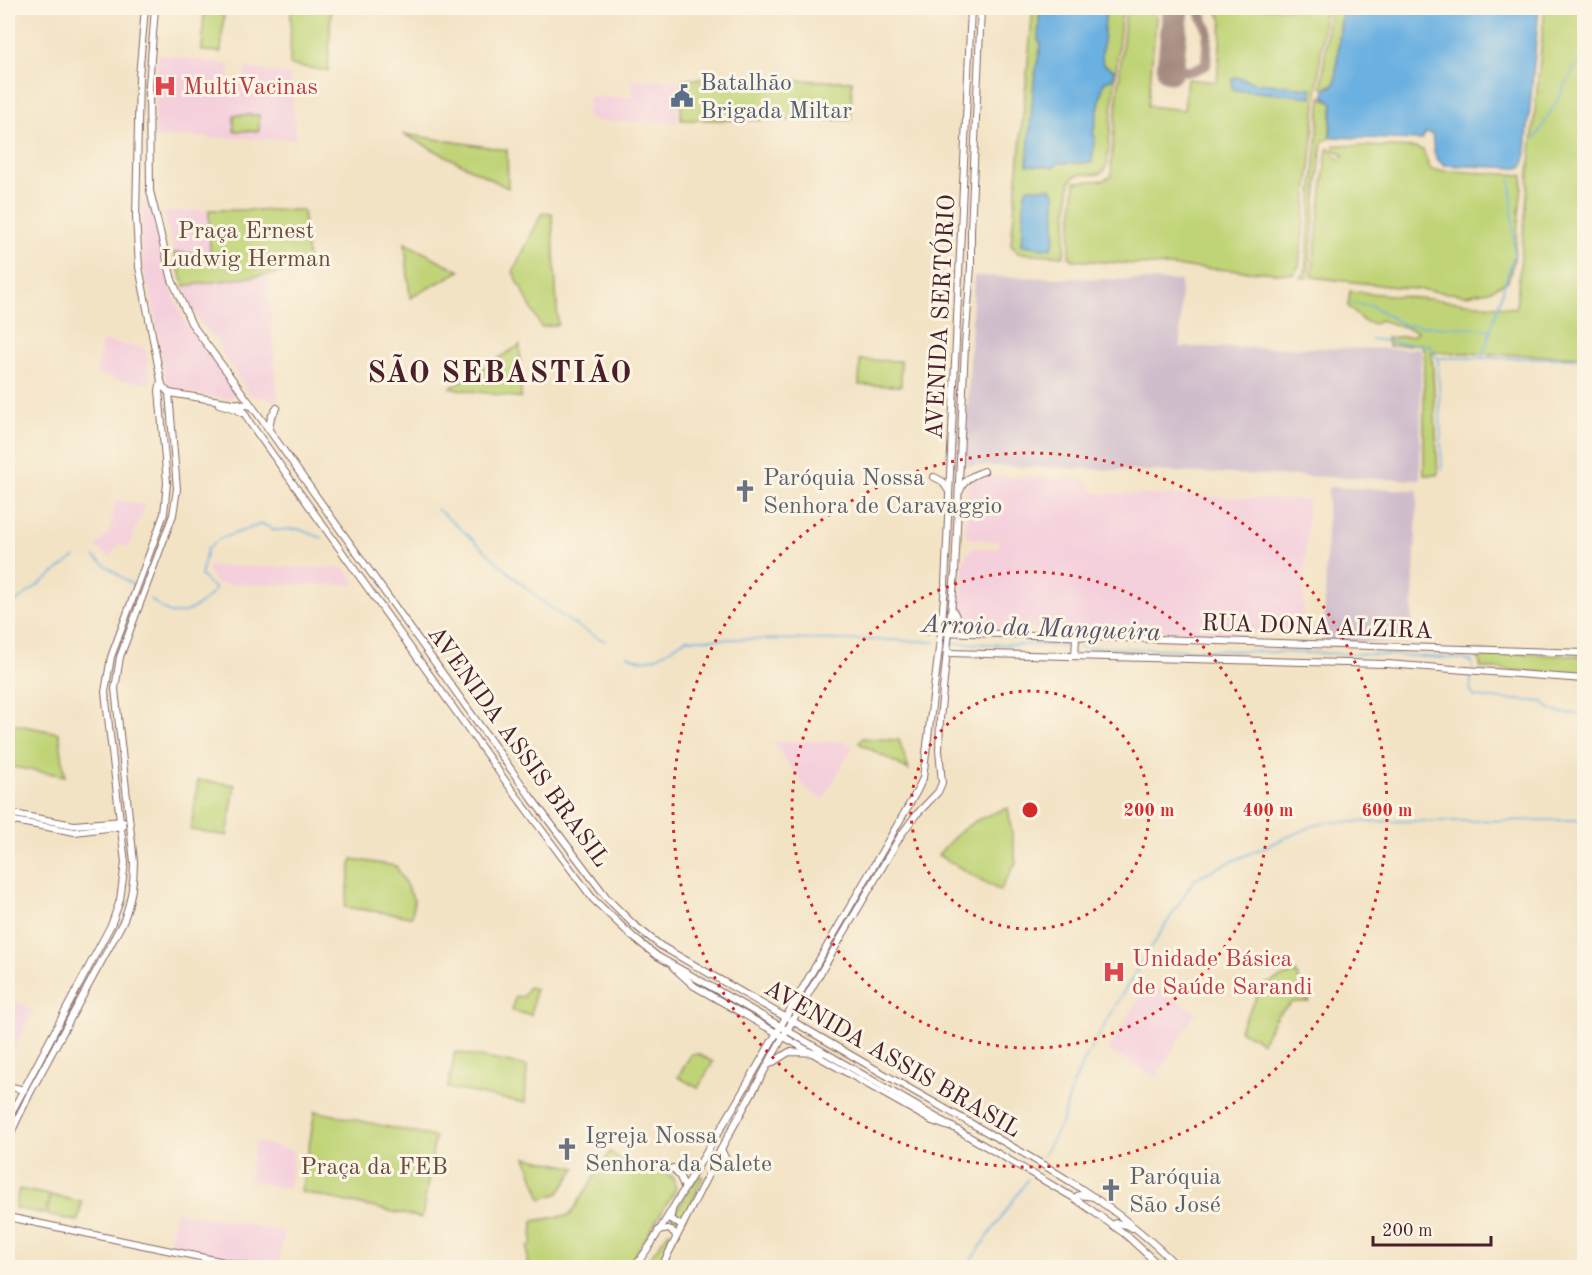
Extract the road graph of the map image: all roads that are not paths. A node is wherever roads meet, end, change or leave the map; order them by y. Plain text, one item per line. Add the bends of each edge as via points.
1 (145, 8) edge
2 (155, 8) edge
3 (972, 8) edge
4 (981, 8) edge
5 (960, 262) junction
6 (969, 293) junction
7 (161, 381) junction
8 (169, 393) junction
9 (210, 401) junction
10 (239, 403) junction
11 (252, 406) junction
12 (278, 408) dead end
13 (250, 423) junction
14 (269, 429) junction
15 (984, 471) dead end
16 (934, 477) dead end
17 (949, 492) junction
18 (959, 494) junction
19 (306, 500) junction
20 (320, 501) junction
21 (953, 610) junction
22 (943, 614) junction
23 (927, 631) dead end
24 (975, 633) junction
25 (941, 635) junction
26 (950, 636) junction
27 (1076, 639) junction
28 (948, 651) junction
29 (1584, 653) edge
30 (1075, 654) junction
31 (1584, 679) edge
32 (511, 769) junction
33 (511, 788) junction
34 (530, 796) junction
35 (8, 813) edge
36 (8, 820) edge
37 (129, 823) junction
38 (121, 824) junction
39 (671, 964) junction
40 (785, 1017) junction
41 (792, 1021) junction
42 (783, 1028) junction
43 (779, 1035) junction
44 (808, 1052) junction
45 (825, 1053) junction
46 (767, 1066) junction
47 (8, 1086) edge
48 (22, 1090) junction
49 (30, 1093) junction
50 (8, 1119) edge
51 (962, 1132) junction
52 (8, 1139) edge
53 (721, 1149) junction
54 (733, 1167) dead end
55 (673, 1168) dead end
56 (697, 1170) junction
57 (704, 1180) junction
58 (684, 1188) junction
59 (1094, 1196) junction
60 (1074, 1198) junction
61 (677, 1200) junction
62 (8, 1217) edge
63 (1113, 1225) junction
64 (682, 1226) junction
65 (658, 1231) junction
66 (1143, 1233) junction
67 (675, 1241) junction
68 (1170, 1259) junction
69 (253, 1268) edge
70 (634, 1268) edge
71 (661, 1268) edge
72 (1162, 1268) edge
73 (1171, 1268) edge
74 (1179, 1268) edge

1 - 7 main road via 139,77 136,228 139,267
2 - 11 main road, AVENIDA ASSIS BRASIL via 149,107 152,202 181,304
3 - 5 main road, AVENIDA SERTÓRIO
4 - 6 main road, AVENIDA SERTÓRIO
5 - 6 main road via 967,269
5 - 17 main road, AVENIDA SERTÓRIO
6 - 18 main road, AVENIDA SERTÓRIO
7 - 8 main road
7 - 38 main road via 167,483 164,514 111,657 105,686
8 - 9 main road
8 - 37 main road via 177,489 173,515 120,657 115,689
9 - 10 main road
9 - 13 main road via 236,409
10 - 11 main road
10 - 13 main road, AVENIDA ASSIS BRASIL
11 - 14 main road, AVENIDA ASSIS BRASIL
12 - 14 main road
13 - 19 main road, AVENIDA ASSIS BRASIL
14 - 20 main road, AVENIDA ASSIS BRASIL
15 - 18 main road via 965,481
16 - 17 main road
17 - 22 main road, AVENIDA SERTÓRIO
18 - 21 main road, AVENIDA SERTÓRIO
19 - 20 main road
19 - 33 main road, AVENIDA ASSIS BRASIL
20 - 32 main road, AVENIDA ASSIS BRASIL
21 - 24 main road via 959,623
21 - 26 main road, AVENIDA SERTÓRIO
22 - 23 main road
22 - 25 main road, AVENIDA SERTÓRIO
24 - 26 main road, RUA DONA ALZIRA
24 - 27 main road, RUA DONA ALZIRA
25 - 26 main road, RUA DONA ALZIRA
25 - 40 main road, AVENIDA SERTÓRIO via 925,765 918,791
26 - 28 main road, AVENIDA SERTÓRIO
27 - 29 main road, RUA DONA ALZIRA
27 - 30 main road
28 - 30 main road, RUA DONA ALZIRA
28 - 41 main road, AVENIDA SERTÓRIO via 940,719 942,776 938,792 901,835
30 - 31 main road, RUA DONA ALZIRA via 1387,664
32 - 33 main road
32 - 34 main road, AVENIDA ASSIS BRASIL
33 - 34 main road
33 - 39 main road, AVENIDA ASSIS BRASIL via 600,906 633,937
34 - 40 main road, AVENIDA ASSIS BRASIL via 608,898 633,924 682,960
35 - 38 main road via 74,825
36 - 38 main road via 75,832
37 - 38 main road
37 - 49 main road via 134,876 128,909
38 - 48 main road via 125,863 112,923
39 - 42 main road, AVENIDA ASSIS BRASIL
39 - 43 main road, AVENIDA ASSIS BRASIL via 694,986
40 - 41 main road, AVENIDA ASSIS BRASIL
40 - 42 main road, AVENIDA SERTÓRIO
41 - 42 main road, AVENIDA SERTÓRIO
41 - 59 main road, AVENIDA ASSIS BRASIL
42 - 43 main road, AVENIDA SERTÓRIO
42 - 45 main road, AVENIDA ASSIS BRASIL
43 - 44 main road, AVENIDA ASSIS BRASIL
43 - 46 main road, AVENIDA SERTÓRIO
43 - 56 main road, AVENIDA SERTÓRIO
44 - 45 main road
44 - 46 main road via 789,1052
44 - 51 main road, AVENIDA ASSIS BRASIL via 932,1121
45 - 51 main road, AVENIDA ASSIS BRASIL
46 - 53 main road, AVENIDA SERTÓRIO
47 - 48 main road
48 - 49 main road
48 - 50 main road
49 - 52 main road
51 - 60 main road, AVENIDA ASSIS BRASIL
53 - 54 main road
53 - 57 main road, AVENIDA SERTÓRIO
55 - 58 main road
56 - 57 main road
56 - 58 main road, AVENIDA SERTÓRIO
57 - 64 main road, AVENIDA SERTÓRIO
58 - 61 main road, AVENIDA SERTÓRIO
59 - 60 main road
59 - 66 main road, AVENIDA ASSIS BRASIL
60 - 63 main road, AVENIDA ASSIS BRASIL
61 - 64 main road via 669,1217
61 - 65 main road, AVENIDA SERTÓRIO
62 - 69 main road
63 - 66 main road via 1127,1225
63 - 72 main road, AVENIDA ASSIS BRASIL
64 - 67 main road, AVENIDA SERTÓRIO
65 - 67 main road via 674,1231
65 - 70 main road, AVENIDA SERTÓRIO
66 - 68 main road, AVENIDA ASSIS BRASIL
67 - 71 main road, AVENIDA SERTÓRIO
68 - 73 main road
68 - 74 main road, AVENIDA ASSIS BRASIL

